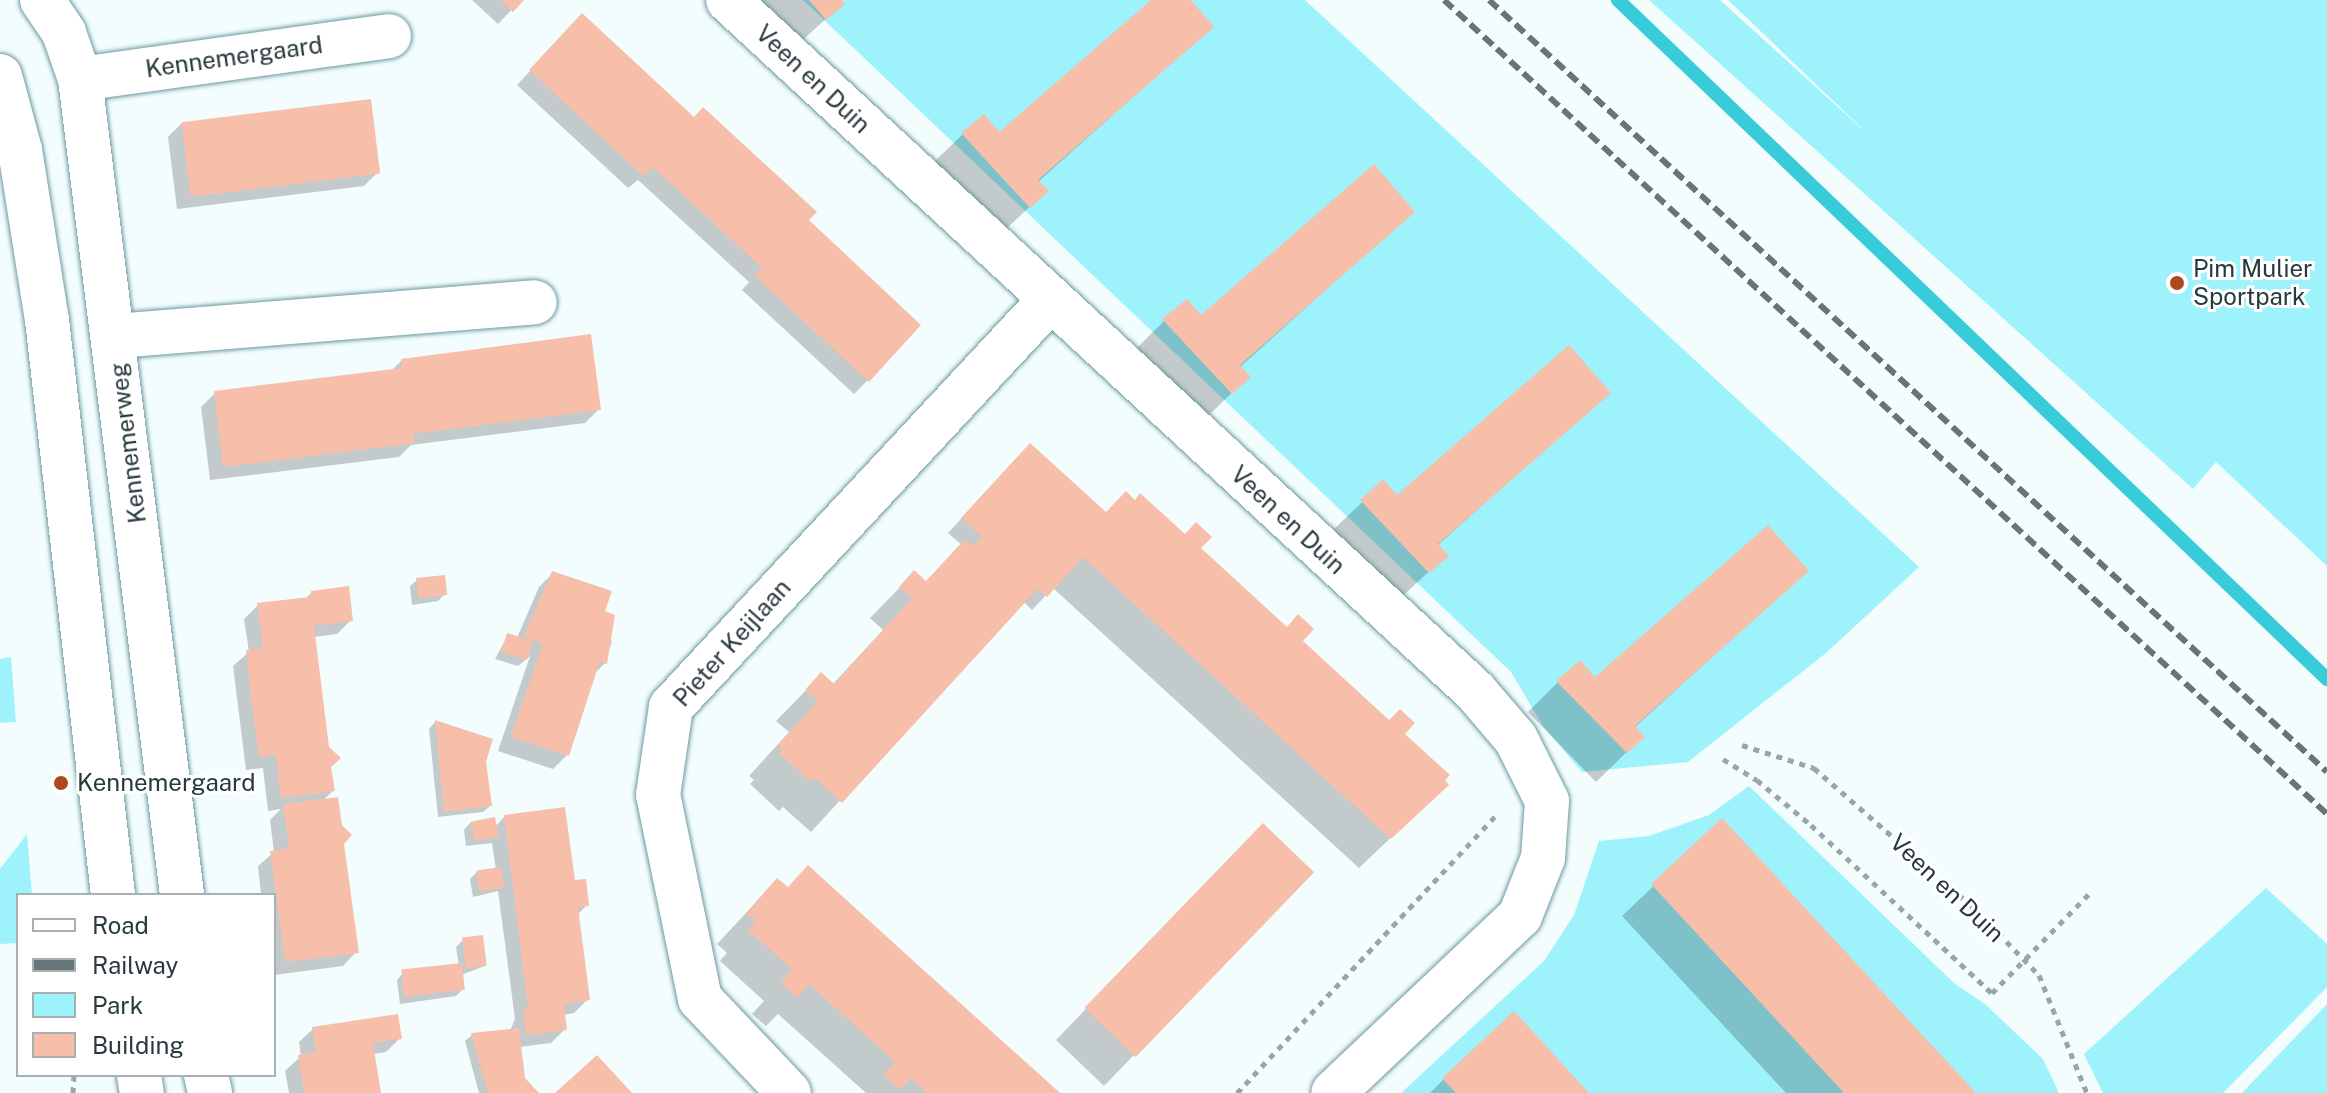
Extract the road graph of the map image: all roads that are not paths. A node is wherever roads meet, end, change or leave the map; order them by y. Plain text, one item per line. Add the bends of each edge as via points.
1 (42, 0) edge
2 (728, 0) edge
3 (389, 36) dead end
4 (0, 76) edge
5 (80, 79) junction
6 (1050, 300) junction
7 (535, 302) dead end
8 (116, 336) junction
9 (113, 893) edge
10 (182, 893) edge
11 (789, 1093) edge
12 (1333, 1093) edge

1 - 5 street, Kennemerweg via 64,33
2 - 6 street, Veen en Duin
3 - 5 street, Kennemergaard
4 - 9 street via 20,150 47,320
5 - 8 street, Kennemerweg
6 - 11 street, Pieter Keijlaan via 671,707 658,795 700,999
6 - 12 street, Veen en Duin via 1475,691 1516,739 1547,801 1543,858 1520,916
7 - 8 street
8 - 10 street, Kennemerweg

